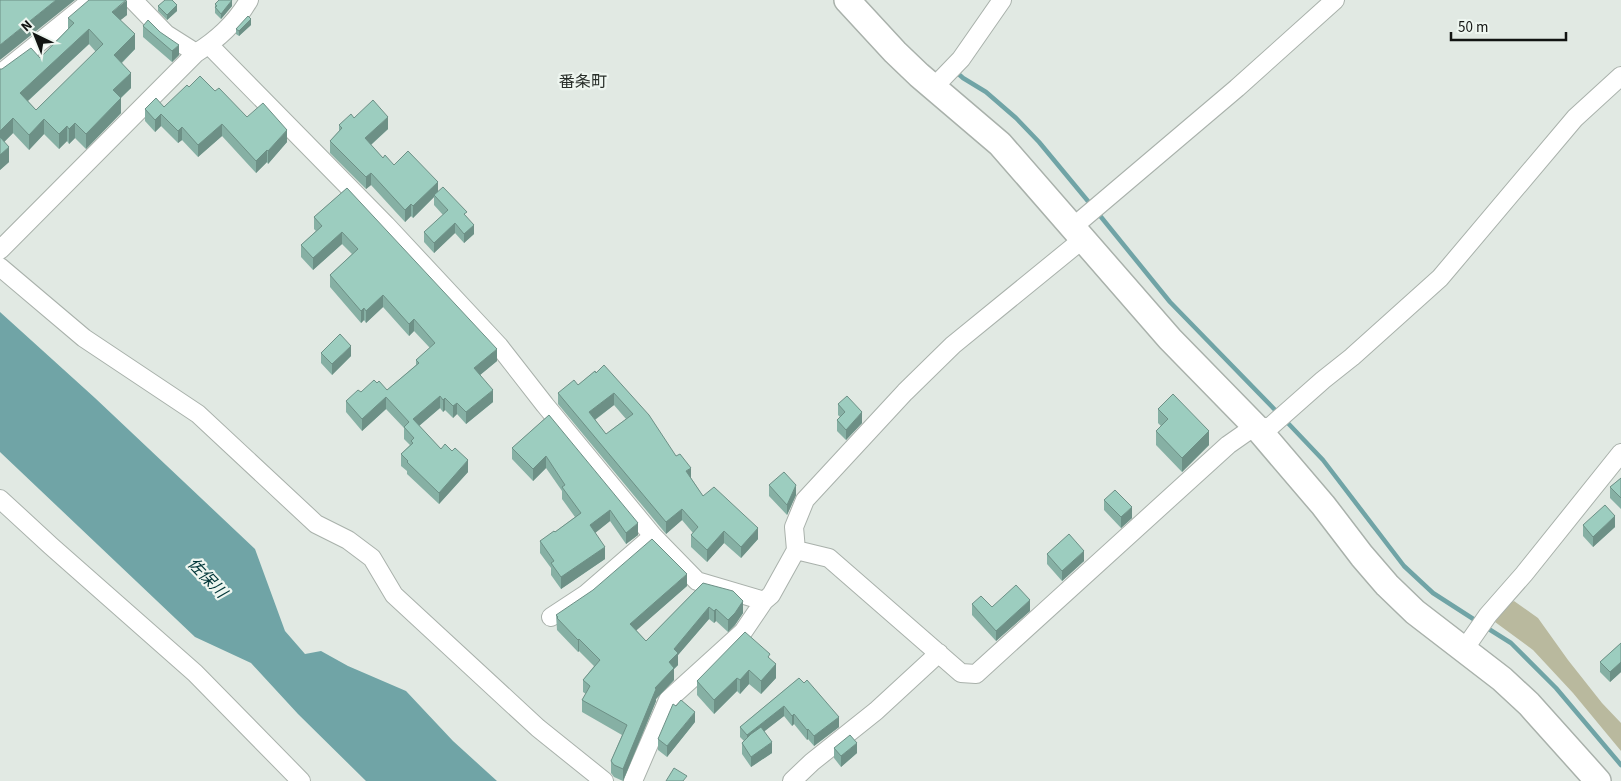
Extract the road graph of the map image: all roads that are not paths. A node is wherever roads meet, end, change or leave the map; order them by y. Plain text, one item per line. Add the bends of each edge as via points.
1 (92, 0) edge
2 (133, 0) edge
3 (249, 0) edge
4 (847, 0) edge
5 (1002, 0) edge
6 (1335, 0) edge
7 (203, 49) junction
8 (0, 74) edge
9 (1621, 76) edge
10 (934, 87) junction
11 (1078, 233) junction
12 (0, 250) edge
13 (0, 267) edge
14 (1258, 429) junction
15 (1621, 452) edge
16 (0, 499) edge
17 (654, 536) junction
18 (796, 550) junction
19 (764, 601) junction
20 (551, 617) dead end
21 (1463, 650) junction
22 (939, 653) junction
23 (301, 781) edge
24 (604, 781) edge
25 (633, 781) edge
26 (792, 781) edge
27 (1598, 781) edge

1 - 8 street
2 - 7 street via 166,34
3 - 7 street via 240,14
4 - 10 street via 895,52
5 - 10 street via 960,59
6 - 11 street
7 - 12 street
7 - 17 street via 386,225 499,346
9 - 14 street via 1575,118 1440,278 1271,426
10 - 11 street via 1000,144
11 - 14 street via 1170,339
11 - 18 street via 953,345 805,500 794,527
13 - 24 street via 84,338 198,414 316,524 348,540 372,558 394,595 538,728
14 - 21 street via 1387,585
14 - 22 street via 1248,431 1228,445 976,674 962,673
15 - 21 street
16 - 23 street via 195,673
17 - 19 street via 697,581
17 - 20 street via 586,594
18 - 19 street via 771,595
18 - 22 street via 829,558
19 - 25 street via 743,632 668,700
21 - 27 street via 1529,704
22 - 26 street

